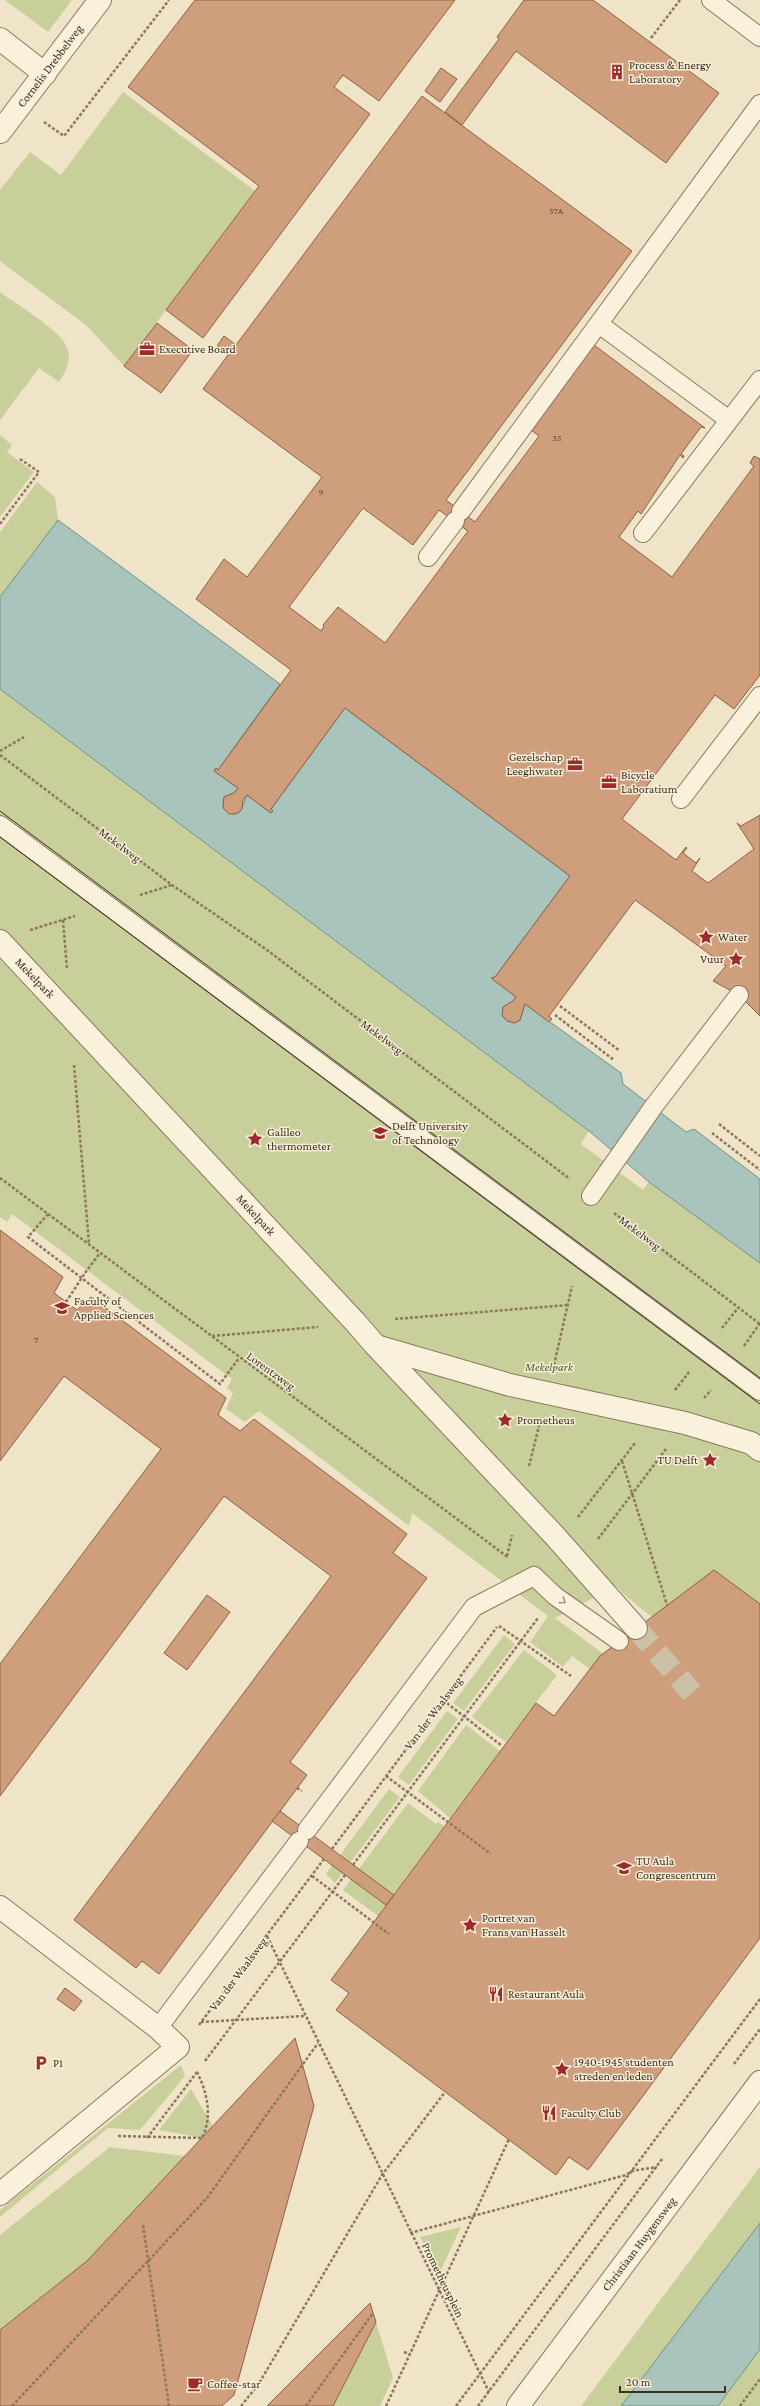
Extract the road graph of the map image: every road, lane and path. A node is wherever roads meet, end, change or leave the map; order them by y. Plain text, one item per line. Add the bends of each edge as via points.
1 (100, 0) edge
2 (169, 0) edge
3 (680, 0) edge
4 (711, 0) edge
5 (760, 37) edge
6 (651, 38) dead end
7 (0, 39) edge
8 (45, 74) junction
9 (760, 104) edge
10 (21, 105) junction
11 (0, 132) edge
12 (599, 324) junction
13 (760, 380) edge
14 (729, 420) junction
15 (20, 459) dead end
16 (0, 524) edge
17 (642, 533) dead end
18 (428, 557) dead end
19 (760, 696) edge
20 (24, 737) dead end
21 (0, 751) edge
22 (0, 755) edge
23 (681, 799) dead end
24 (0, 825) edge
25 (0, 941) edge
26 (739, 995) dead end
27 (560, 1006) dead end
28 (555, 1015) dead end
29 (620, 1051) dead end
30 (74, 1057) dead end
31 (614, 1060) dead end
32 (719, 1124) dead end
33 (712, 1133) dead end
34 (760, 1156) edge
35 (760, 1170) edge
36 (0, 1178) edge
37 (591, 1196) junction
38 (48, 1214) junction
39 (89, 1244) junction
40 (100, 1253) junction
41 (579, 1255) junction
42 (66, 1302) dead end
43 (760, 1324) edge
44 (375, 1345) junction
45 (239, 1358) junction
46 (552, 1373) dead end
47 (760, 1391) edge
48 (760, 1450) edge
49 (621, 1460) dead end
50 (534, 1576) junction
51 (667, 1605) dead end
52 (474, 1607) junction
53 (503, 1619) dead end
54 (498, 1625) junction
55 (636, 1628) tunnel mouth
56 (619, 1641) dead end
57 (571, 1676) dead end
58 (443, 1700) junction
59 (502, 1746) dead end
60 (386, 1776) junction
61 (297, 1788) dead end
62 (301, 1792) dead end
63 (332, 1849) dead end
64 (491, 1854) dead end
65 (324, 1859) dead end
66 (345, 1875) dead end
67 (312, 1876) junction
68 (333, 1892) junction
69 (0, 1907) edge
70 (389, 1934) dead end
71 (267, 1936) junction
72 (279, 1964) junction
73 (760, 2000) edge
74 (305, 2016) junction
75 (238, 2020) junction
76 (201, 2022) junction
77 (158, 2028) junction
78 (318, 2042) junction
79 (178, 2047) junction
80 (203, 2064) dead end
81 (200, 2068) dead end
82 (197, 2072) junction
83 (760, 2082) edge
84 (445, 2092) dead end
85 (110, 2135) dead end
86 (147, 2138) junction
87 (508, 2139) dead end
88 (657, 2167) dead end
89 (632, 2171) junction
90 (382, 2175) junction
91 (0, 2194) edge
92 (473, 2216) junction
93 (143, 2225) dead end
94 (410, 2233) junction
95 (149, 2260) junction
96 (439, 2291) junction
97 (373, 2312) dead end
98 (404, 2352) dead end
99 (410, 2354) junction
100 (479, 2375) junction
101 (760, 2378) edge
102 (488, 2392) dead end
103 (12, 2406) edge
104 (169, 2406) edge
105 (241, 2406) edge
106 (306, 2406) edge
107 (386, 2406) edge
108 (456, 2406) edge
109 (518, 2406) edge
110 (740, 2406) edge

1 - 8 street, Cornelis Drebbelweg
2 - 10 path via 64,136
3 - 6 path
4 - 5 lane
7 - 8 street
8 - 10 street, Cornelis Drebbelweg
9 - 12 lane
10 - 11 street, Cornelis Drebbelweg
12 - 14 lane
12 - 18 lane
13 - 14 lane
14 - 17 lane
15 - 16 path via 39,472
19 - 23 lane
20 - 21 path
22 - 37 path, Mekelweg via 172,885 267,950
24 - 41 lane
25 - 44 street, Mekelpark
26 - 37 lane via 608,1168
27 - 29 path
28 - 31 path
30 - 39 path
32 - 34 path
33 - 35 path
36 - 38 path, Lorentzweg
37 - 43 path, Mekelweg
38 - 39 path, Lorentzweg
38 - 45 path via 28,1237 220,1384
39 - 40 path, Lorentzweg
40 - 42 path, bridge
40 - 45 path, Lorentzweg
41 - 46 path
41 - 47 lane
44 - 48 street via 510,1385 685,1423 751,1444
44 - 55 street, Mekelpark via 560,1541
45 - 50 path, Lorentzweg
49 - 51 path
50 - 52 lane
50 -> 56 lane via 555,1596
52 - 54 path
52 - 77 lane
53 - 54 path, Van der Waalsweg
54 - 57 path
54 - 58 path, Van der Waalsweg
58 - 59 path
58 - 60 path, Van der Waalsweg
60 - 63 path, Van der Waalsweg
60 - 64 path
61 - 62 path
65 - 67 path, Van der Waalsweg
66 - 68 path
67 - 68 path
67 - 71 path, Van der Waalsweg
68 - 70 path
68 - 72 path
69 - 77 street
71 - 72 path, Prometheusplein
71 - 76 path, Van der Waalsweg
72 - 74 path, Prometheusplein
72 - 75 path
73 - 89 path
74 - 75 path
74 - 78 path, Prometheusplein
75 - 76 path
75 - 80 path
76 - 79 path, Van der Waalsweg
77 - 79 street
78 - 90 path, Prometheusplein
78 - 95 path via 206,2198
79 - 82 path
79 - 91 street
81 - 82 path
82 - 86 path
82 - 86 path via 209,2108 202,2138
83 - 109 street, Christiaan Huygensweg
84 - 90 path
85 - 86 path
87 - 92 path
88 - 89 path
89 - 92 path via 626,2175
89 - 100 path
90 - 94 path, Prometheusplein
90 - 105 path via 258,2385
92 - 94 path
92 - 96 path
93 - 95 path
94 - 96 path, Prometheusplein
95 - 103 path
95 - 104 path
96 - 99 path
96 - 100 path, Prometheusplein
97 - 106 path
98 - 99 path
99 - 107 path
100 - 102 path, Prometheusplein
100 - 108 path
101 - 110 path

